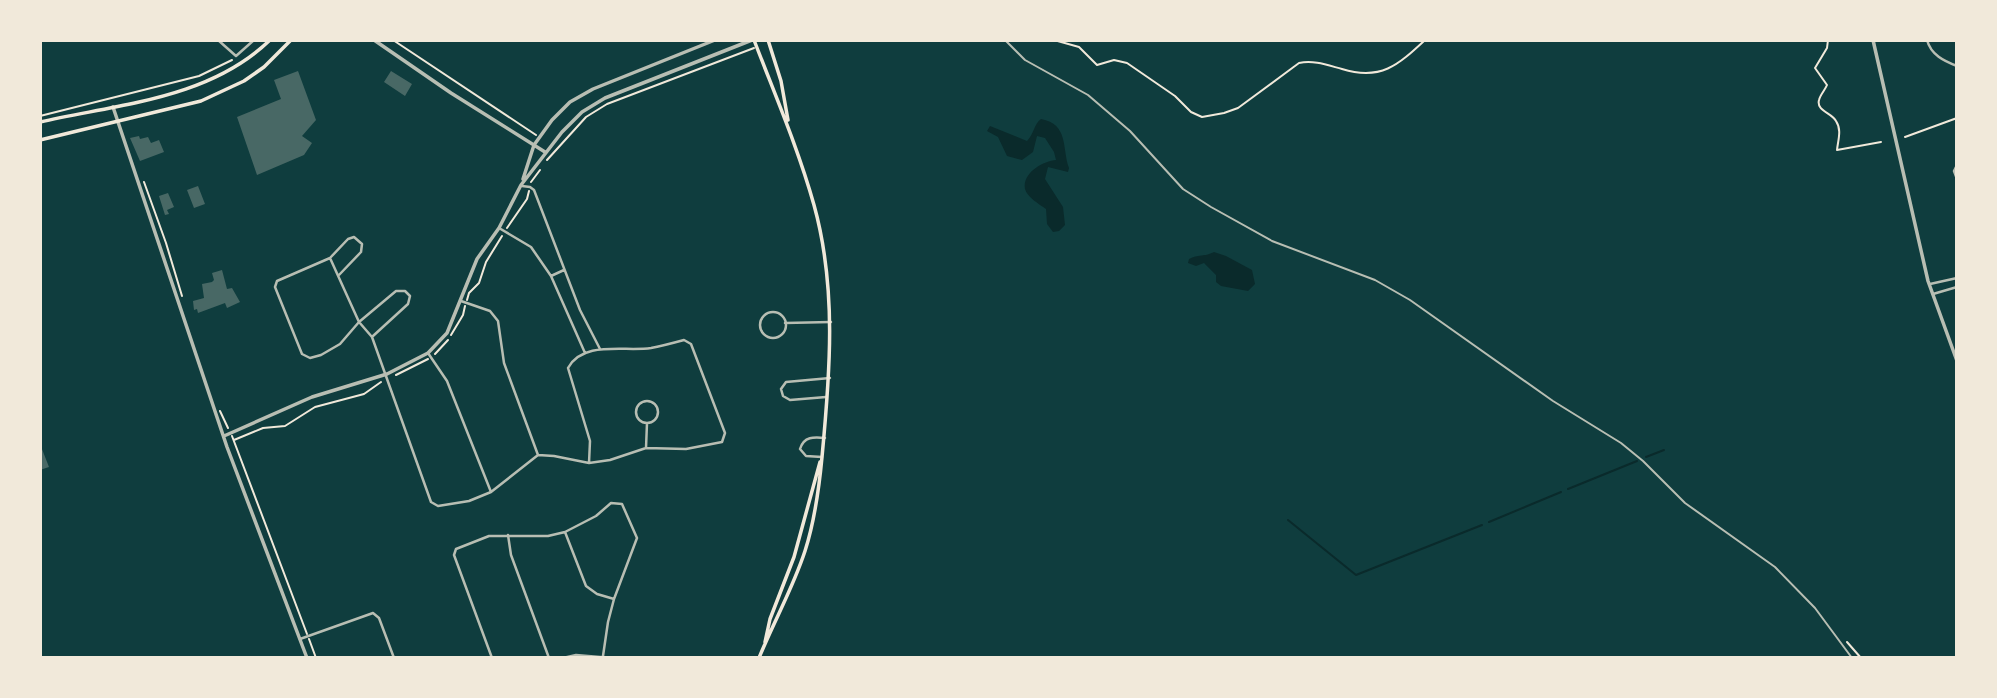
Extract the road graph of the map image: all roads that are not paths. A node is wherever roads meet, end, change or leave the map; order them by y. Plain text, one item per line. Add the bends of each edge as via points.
1 (218, 40) edge
2 (254, 40) edge
3 (270, 40) edge
4 (291, 40) edge
5 (374, 40) edge
6 (715, 40) edge
7 (753, 40) edge
8 (768, 40) edge
9 (1005, 40) edge
10 (1873, 40) edge
11 (1927, 40) edge
12 (1957, 66) edge
13 (113, 107) junction
14 (40, 122) edge
15 (117, 122) junction
16 (788, 125) junction
17 (40, 140) edge
18 (534, 145) junction
19 (545, 152) junction
20 (1957, 165) edge
21 (1957, 179) edge
22 (521, 186) junction
23 (499, 228) junction
24 (330, 258) junction
25 (566, 269) junction
26 (338, 275) junction
27 (551, 276) junction
28 (1957, 278) edge
29 (1930, 284) junction
30 (1957, 287) edge
31 (1933, 293) junction
32 (464, 302) junction
33 (359, 322) junction
34 (831, 322) junction
35 (785, 323) junction
36 (372, 337) junction
37 (600, 349) junction
38 (585, 353) junction
39 (429, 355) junction
40 (1957, 361) edge
41 (387, 376) junction
42 (830, 378) junction
43 (828, 397) junction
44 (647, 423) junction
45 (224, 436) junction
46 (825, 438) junction
47 (646, 448) junction
48 (538, 456) junction
49 (822, 457) junction
50 (589, 463) junction
51 (491, 492) junction
52 (565, 532) junction
53 (508, 535) junction
54 (789, 572) junction
55 (797, 575) junction
56 (614, 599) junction
57 (300, 639) junction
58 (764, 648) junction
59 (603, 656) junction
60 (307, 658) edge
61 (394, 658) edge
62 (492, 658) edge
63 (549, 658) edge
64 (563, 658) edge
65 (612, 658) edge
66 (760, 658) edge
67 (1852, 658) edge

1 - 2 street via 236,56
3 - 13 main road via 215,79
4 - 15 main road via 264,67 224,91
5 - 18 street
6 - 18 street via 570,102
7 - 16 main road
7 - 19 street via 605,98 582,113
8 - 16 main road via 783,87
9 - 67 lane via 1025,60 1088,95 1130,131 1183,189 1272,241 1385,285 1621,443 1685,503 1789,580
10 - 29 street
11 - 12 street via 1934,54
13 - 14 main road
13 - 15 street
15 - 17 main road
15 - 45 street
16 - 34 main road via 814,207
18 - 19 street
18 - 22 street
19 - 22 street
20 - 21 street
22 - 23 street
22 - 25 street via 534,190
23 - 27 street via 531,247
23 - 32 street via 466,282
24 - 26 street
24 - 26 street via 348,239 354,237 362,244 361,252
24 - 33 street via 277,281 275,287 302,354 310,358 332,349
25 - 27 street
25 - 37 street
26 - 33 street
27 - 38 street
28 - 29 street
29 - 31 street
30 - 31 street
31 - 40 street
32 - 39 street
32 - 48 street via 490,311 498,321 504,363
33 - 36 street
33 - 36 street via 396,290 410,296 408,304
34 - 35 street
34 - 42 main road
35 - 35 street via 778,337 764,336 761,326 766,313 779,312
36 - 41 street
37 - 38 street
37 - 47 street via 650,348 684,340 691,344 725,433 722,442
38 - 50 street via 568,368 590,441
39 - 41 street
39 - 51 street via 447,381
41 - 45 street via 313,397
41 - 51 street via 431,502 438,506 469,501
42 - 43 main road
42 - 43 street via 786,383 780,389 790,400
43 - 46 main road
44 - 44 street via 658,416 658,407 648,400 636,410 639,419
44 - 47 street
45 - 57 street
46 - 49 main road
46 - 49 street via 810,437 800,449 806,456
47 - 50 street
48 - 50 street
48 - 51 street
49 - 54 main road
49 - 55 main road via 817,508
52 - 53 street via 548,537
52 - 56 street via 586,586
52 - 56 street via 611,503 622,504 636,544
53 - 62 street via 461,546 454,555
53 - 63 street
54 - 55 street
54 - 58 main road
55 - 58 main road
56 - 59 street
57 - 60 street
57 - 61 street via 374,614
58 - 66 main road
59 - 64 street
59 - 65 street

